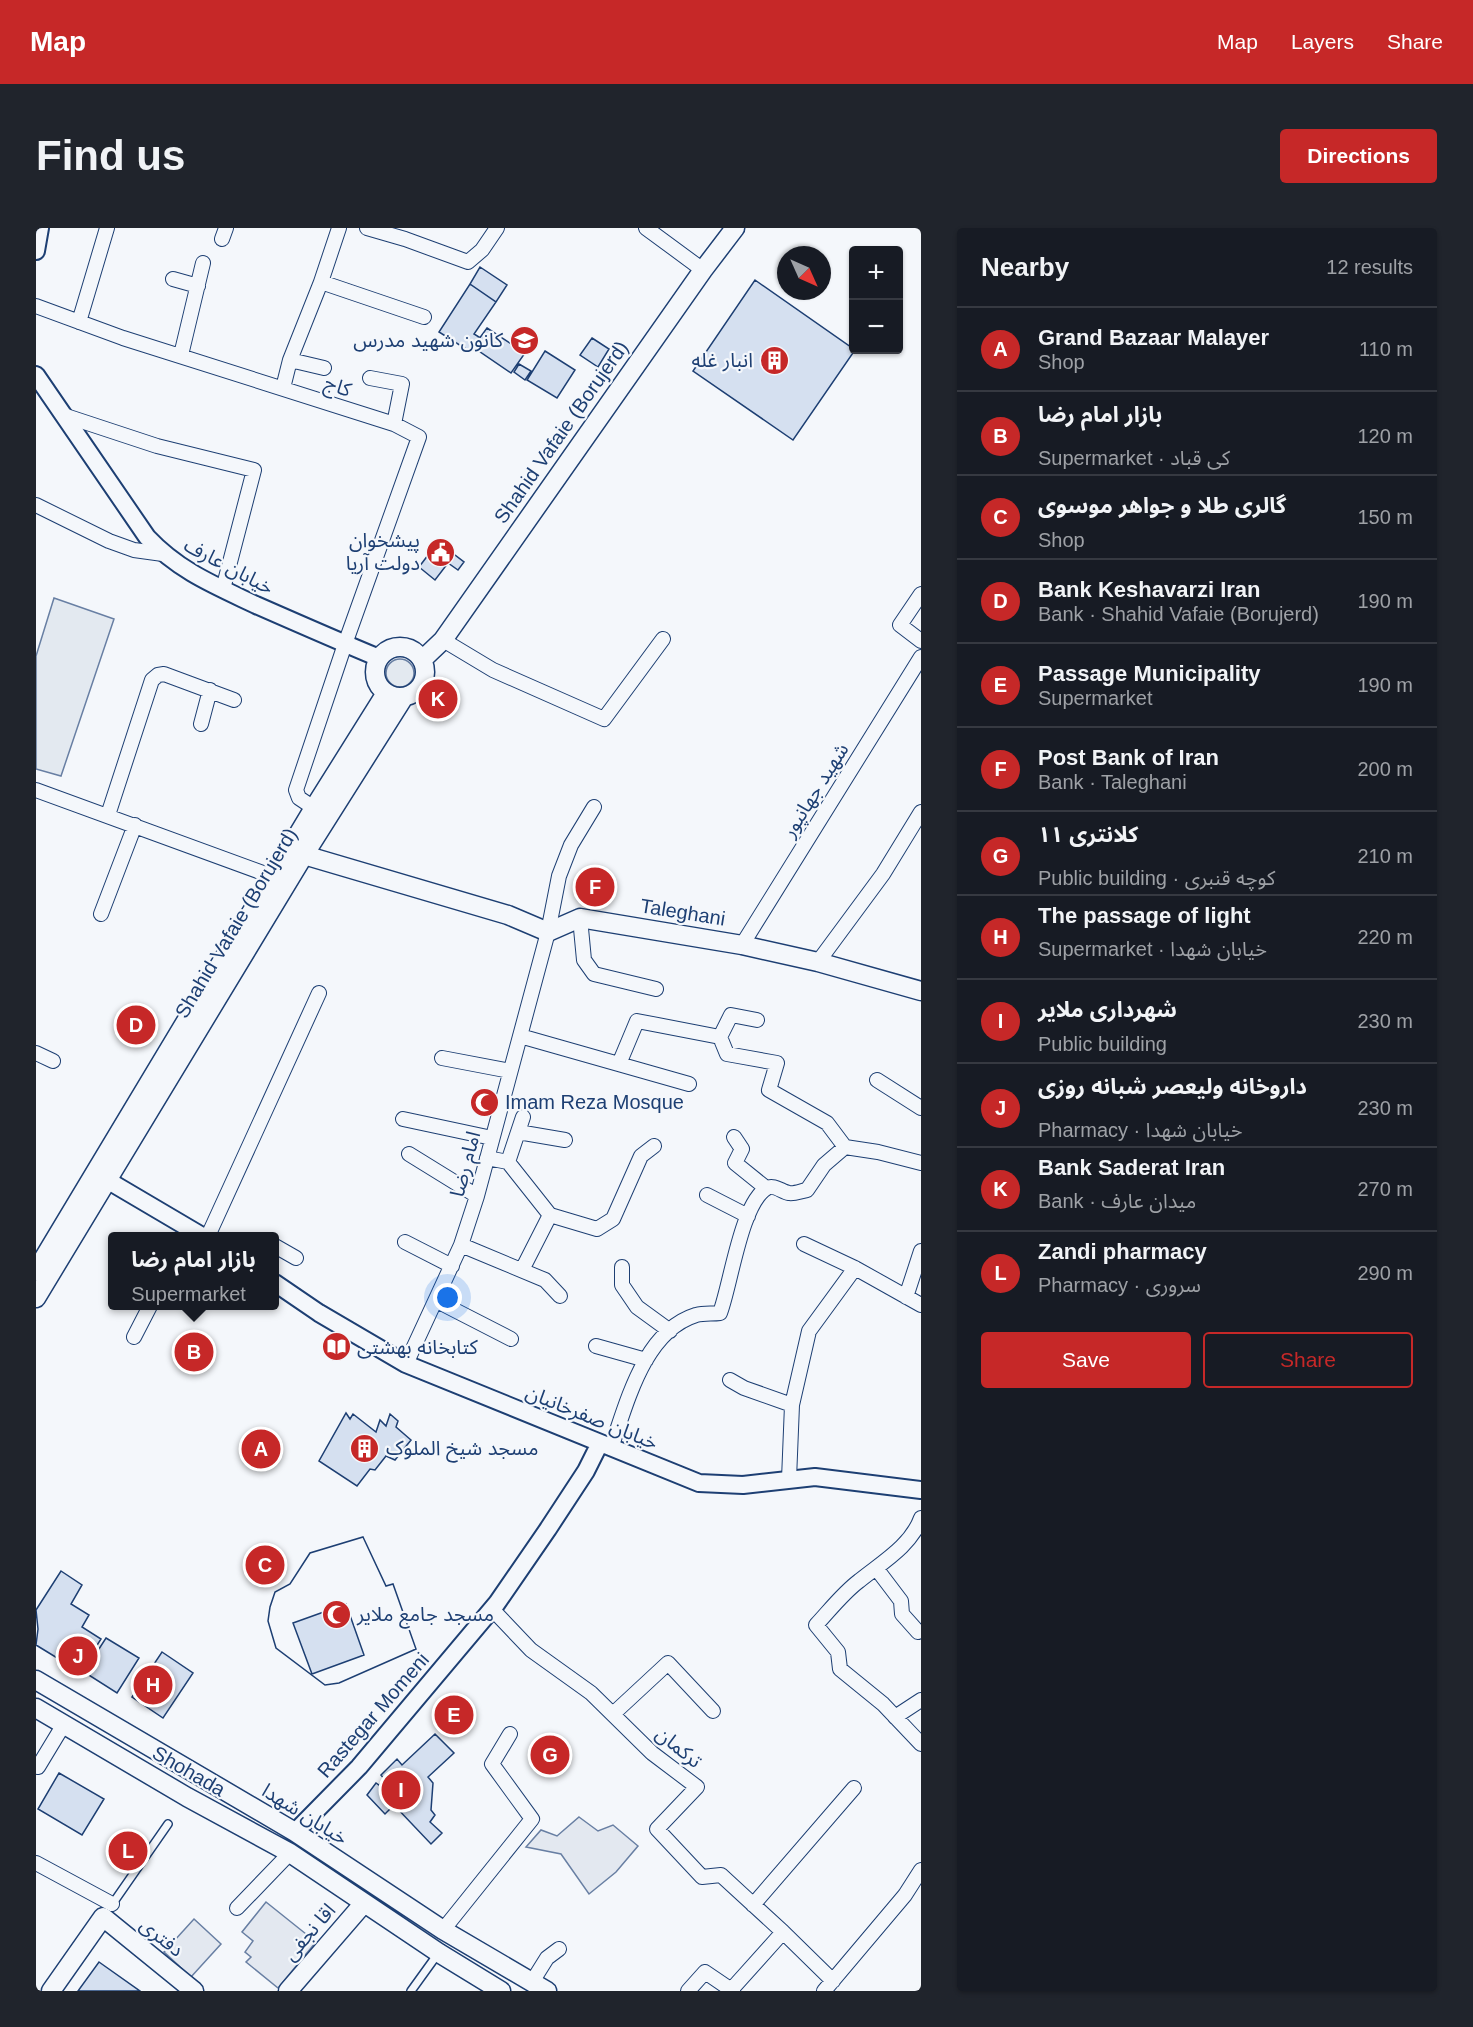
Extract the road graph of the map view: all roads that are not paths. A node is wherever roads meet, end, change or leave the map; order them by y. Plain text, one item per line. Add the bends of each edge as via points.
1 (40, 228) edge
2 (107, 228) edge
3 (339, 228) edge
4 (367, 228) edge
5 (497, 228) edge
6 (646, 228) edge
7 (735, 228) edge
8 (36, 251) edge
9 (203, 262) dead end
10 (703, 270) junction
11 (173, 279) dead end
12 (321, 282) junction
13 (198, 286) junction
14 (36, 306) edge
15 (424, 317) dead end
16 (79, 322) junction
17 (181, 355) junction
18 (290, 360) junction
19 (324, 368) dead end
20 (36, 375) edge
21 (370, 378) dead end
22 (283, 388) junction
23 (63, 415) junction
24 (394, 424) junction
25 (36, 505) edge
26 (164, 554) junction
27 (224, 589) junction
28 (921, 594) edge
29 (663, 639) dead end
30 (442, 640) junction
31 (921, 641) edge
32 (345, 644) junction
33 (921, 657) edge
34 (379, 658) junction
35 (422, 660) junction
36 (210, 690) junction
37 (395, 695) junction
38 (234, 700) dead end
39 (201, 724) dead end
40 (36, 790) edge
41 (594, 807) dead end
42 (314, 808) junction
43 (921, 812) edge
44 (108, 815) junction
45 (135, 825) junction
46 (304, 855) junction
47 (274, 877) junction
48 (101, 914) dead end
49 (580, 918) junction
50 (548, 932) junction
51 (742, 945) junction
52 (818, 962) junction
53 (656, 988) dead end
54 (921, 992) edge
55 (319, 993) dead end
56 (757, 1020) dead end
57 (520, 1036) junction
58 (720, 1037) junction
59 (36, 1053) edge
60 (442, 1058) dead end
61 (53, 1061) dead end
62 (620, 1064) junction
63 (510, 1071) junction
64 (877, 1080) dead end
65 (689, 1084) dead end
66 (921, 1108) edge
67 (523, 1117) dead end
68 (403, 1119) dead end
69 (518, 1132) junction
70 (734, 1137) dead end
71 (492, 1138) junction
72 (565, 1140) dead end
73 (654, 1146) dead end
74 (845, 1147) junction
75 (409, 1154) dead end
76 (487, 1158) junction
77 (508, 1162) junction
78 (921, 1163) edge
79 (107, 1180) junction
80 (766, 1188) junction
81 (707, 1195) dead end
82 (477, 1196) junction
83 (550, 1215) junction
84 (748, 1216) junction
85 (189, 1232) edge
86 (210, 1232) edge
87 (405, 1242) dead end
88 (461, 1245) junction
89 (804, 1245) dead end
90 (279, 1248) edge
91 (921, 1251) edge
92 (296, 1258) dead end
93 (452, 1266) junction
94 (622, 1267) dead end
95 (855, 1268) junction
96 (522, 1270) junction
97 (36, 1271) edge
98 (279, 1286) edge
99 (560, 1296) dead end
100 (906, 1297) junction
101 (36, 1298) edge
102 (436, 1301) junction
103 (921, 1305) edge
104 (148, 1310) edge
105 (670, 1331) junction
106 (134, 1337) dead end
107 (511, 1339) dead end
108 (596, 1346) dead end
109 (646, 1360) junction
110 (406, 1364) junction
111 (729, 1380) dead end
112 (792, 1405) junction
113 (605, 1446) junction
114 (789, 1479) junction
115 (921, 1490) edge
116 (921, 1518) edge
117 (876, 1568) junction
118 (492, 1609) junction
119 (918, 1632) dead end
120 (36, 1680) edge
121 (921, 1700) edge
122 (36, 1708) edge
123 (713, 1711) dead end
124 (614, 1714) junction
125 (895, 1717) junction
126 (64, 1724) junction
127 (510, 1734) dead end
128 (921, 1744) edge
129 (39, 1767) dead end
130 (854, 1788) dead end
131 (168, 1824) dead end
132 (295, 1832) junction
133 (290, 1853) junction
134 (36, 1863) edge
135 (921, 1870) edge
136 (364, 1903) junction
137 (753, 1905) junction
138 (237, 1908) dead end
139 (108, 1911) junction
140 (443, 1930) junction
141 (783, 1932) junction
142 (559, 1949) dead end
143 (439, 1953) junction
144 (829, 1986) edge
145 (539, 1987) edge
146 (732, 1990) edge
147 (51, 1991) edge
148 (194, 1991) edge
149 (288, 1991) edge
150 (411, 1991) edge
151 (501, 1991) edge
152 (688, 1991) edge

1 - 8 street
2 - 16 street
3 - 12 street
4 - 5 street via 468,262
6 - 10 street
7 - 10 main road, Shahid Vafaie (Borujerd)
9 - 13 street
10 - 30 main road, Shahid Vafaie (Borujerd)
11 - 13 street
12 - 15 street
12 - 18 street
13 - 17 street
14 - 16 street, کاج
16 - 17 street, کاج
17 - 22 street, کاج
18 - 19 street
18 - 22 street
20 - 23 street, خیابان عارف
21 - 24 street via 402,384
22 - 24 street, کاج
23 - 26 street, خیابان عارف via 147,537
23 - 27 street via 157,446 254,470
24 - 32 street, کاج via 419,438
25 - 26 street via 110,541 134,550
26 - 27 street, خیابان عارف via 188,572
27 - 32 street, خیابان عارف
28 - 31 street via 900,625
29 - 30 street via 604,719 493,670
30 - 35 main road, Shahid Vafaie (Borujerd)
32 - 34 street, خیابان عارف
32 - 42 street via 296,790 299,798
33 - 51 street, شهید جهانپور
34 - 35 main road via 397,647 413,651
34 - 37 main road via 375,669 378,685
35 - 37 main road via 424,680 414,693
36 - 38 street
36 - 39 street
36 - 44 street via 164,674 152,680
37 - 42 main road, Shahid Vafaie (Borujerd)
37 - 46 main road, Shahid Vafaie (Borujerd)
40 - 44 street
41 - 50 street, امام رضا via 571,845 559,876
42 - 47 main road, Shahid Vafaie (Borujerd)
43 - 52 street via 883,874
44 - 45 street
45 - 47 street
45 - 48 street
46 - 50 main road via 508,915
46 - 79 main road, Shahid Vafaie (Borujerd)
47 - 97 main road, Shahid Vafaie (Borujerd)
49 - 50 main road
49 - 51 main road, Taleghani
49 - 53 street via 584,960 594,974
50 - 57 street, امام رضا
51 - 52 main road, Taleghani
52 - 54 main road, Taleghani
55 - 86 street
56 - 58 street via 731,1015
57 - 62 street
57 - 63 street, امام رضا
58 - 62 street via 637,1021
58 - 74 street via 727,1054 777,1063 769,1090 827,1123
59 - 61 street
60 - 63 street
62 - 65 street
63 - 71 street, امام رضا
64 - 66 street
67 - 69 street
68 - 71 street
69 - 72 street
69 - 77 street
70 - 80 street via 742,1149 735,1163
71 - 76 street, امام رضا
73 - 83 street via 641,1156 613,1219 597,1229
74 - 78 street
74 - 80 street via 824,1165 807,1190 791,1194
75 - 82 street
76 - 77 street
76 - 82 street, امام رضا
77 - 83 street
79 - 85 street
79 - 101 main road, Shahid Vafaie (Borujerd)
80 - 84 street
81 - 84 street
82 - 88 street, امام رضا
83 - 96 street
84 - 105 street via 720,1313 697,1315
87 - 93 street
88 - 93 street, امام رضا
88 - 96 street
89 - 95 street
90 - 92 street
91 - 100 street
93 - 102 street, امام رضا
94 - 105 street via 622,1285 637,1307
95 - 100 street
95 - 112 street via 809,1331
96 - 99 street via 545,1280
98 - 110 street, خیابان صفرخانیان
100 - 103 street
102 - 107 street
102 - 110 street, امام رضا
104 - 106 street
105 - 109 street
108 - 109 street
109 - 113 street
110 - 113 street, خیابان صفرخانیان
111 - 112 street
112 - 114 street
113 - 114 street, خیابان صفرخانیان via 699,1483 743,1485
113 - 118 street, Rastegar Momeni
114 - 115 street, خیابان صفرخانیان via 816,1477
116 - 117 street via 916,1530
117 - 119 street via 901,1601 902,1614
117 - 125 street via 816,1625 838,1652 840,1669
118 - 124 street, ترکمان via 531,1650
118 - 132 street, Rastegar Momeni via 359,1767
120 - 132 main road, خیابان شهدا
121 - 125 street
122 - 126 main road, Shohada
123 - 124 street via 668,1664
124 - 137 street, ترکمان via 652,1753 697,1786 657,1829 702,1877 721,1875
125 - 128 street
126 - 129 street
126 - 133 main road, Shohada
127 - 140 street via 492,1764 532,1819
130 - 137 street
131 - 139 lane
132 - 140 main road, خیابان شهدا
133 - 136 main road, Shohada
133 - 138 street
134 - 139 street
135 - 144 street
136 - 143 main road, Shohada
136 - 149 main road, اقا نجفی
137 - 141 street, ترکمان
139 - 147 main road
139 - 148 main road, دفتری
140 - 145 main road, خیابان شهدا
141 - 144 street, ترکمان
141 - 146 street
142 - 145 street via 547,1958
143 - 150 lane
143 - 151 main road, Shohada
146 - 152 street via 705,1972

